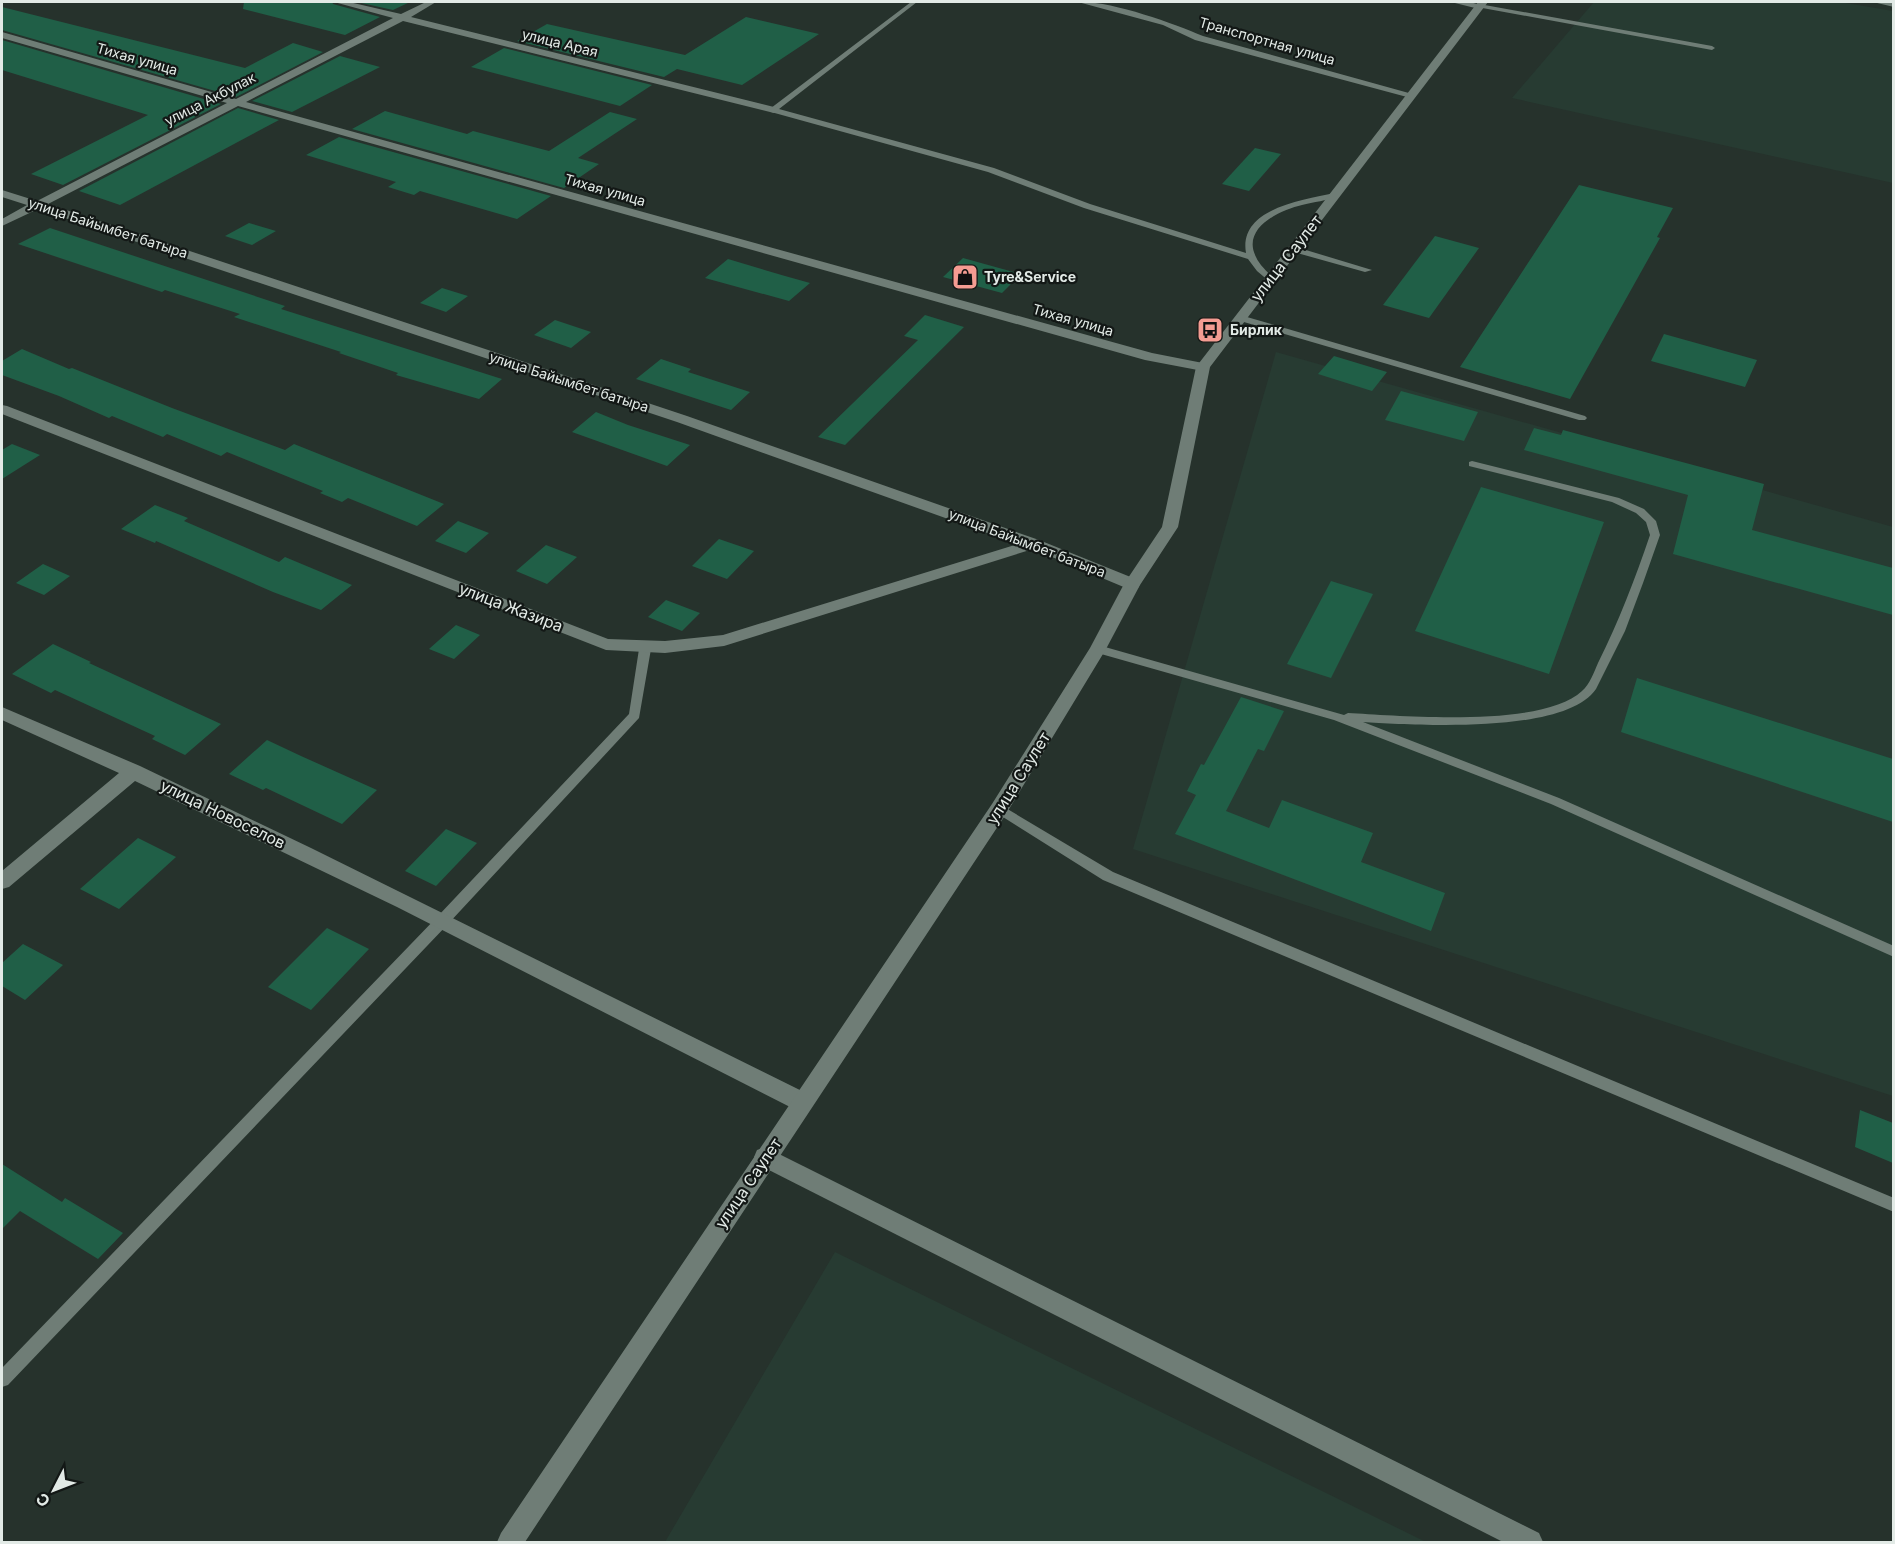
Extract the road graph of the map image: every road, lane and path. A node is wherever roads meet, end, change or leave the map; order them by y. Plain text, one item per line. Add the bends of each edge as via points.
1 (339, 2) edge
2 (432, 2) edge
3 (914, 2) edge
4 (1083, 2) edge
5 (1456, 2) edge
6 (1876, 2) edge
7 (1481, 4) edge
8 (1893, 4) edge
9 (402, 17) junction
10 (2, 35) edge
11 (1712, 48) dead end
12 (1411, 95) junction
13 (236, 102) junction
14 (774, 110) junction
15 (2, 193) edge
16 (1334, 195) junction
17 (37, 205) junction
18 (2, 223) edge
19 (1293, 249) junction
20 (1251, 257) junction
21 (1368, 270) dead end
22 (1270, 279) junction
23 (1240, 318) junction
24 (1203, 367) junction
25 (2, 409) edge
26 (1582, 418) dead end
27 (1472, 464) dead end
28 (1034, 544) junction
29 (1132, 584) junction
30 (645, 649) junction
31 (1098, 649) junction
32 (2, 713) edge
33 (1338, 717) junction
34 (134, 771) junction
35 (999, 809) junction
36 (2, 882) edge
37 (443, 920) junction
38 (1893, 952) edge
39 (802, 1102) junction
40 (765, 1157) junction
41 (1893, 1205) edge
42 (2, 1379) edge
43 (510, 1542) edge
44 (1530, 1542) edge

1 - 9 street, улица Арая
2 - 9 street, улица Акбулак
3 - 14 lane
4 - 12 street, Транспортная улица
5 - 7 street
6 - 8 lane
7 - 11 lane
7 - 12 street, улица Саулет
9 - 13 street, улица Акбулак
9 - 14 street, улица Арая
10 - 13 street, Тихая улица
12 - 16 street, улица Саулет
13 - 17 street, улица Акбулак
13 - 24 street, Тихая улица via 1139,354
14 - 20 lane via 991,170 1087,206
15 - 17 street, улица Байымбет батыра
16 - 19 street, улица Саулет
16 - 20 lane via 1268,215 1251,233
17 - 18 street, улица Акбулак
17 - 28 street, улица Байымбет батыра via 682,419
19 - 21 lane
19 - 22 street, улица Саулет
20 - 22 lane
22 - 23 street, улица Саулет
23 - 24 street, улица Саулет
23 - 26 lane
24 - 29 street, улица Саулет via 1170,527
25 - 30 street, улица Жазира via 606,644
27 - 33 lane via 1615,500 1640,511 1651,521 1655,535 1623,627 1586,694 1565,707 1519,716 1430,721
28 - 29 street, улица Байымбет батыра
28 - 30 street, улица Жазира via 724,640
29 - 31 street, улица Саулет
30 - 37 lane via 635,715
31 - 33 lane
31 - 35 street, улица Саулет
32 - 34 street, улица Новоселов
33 - 38 lane via 1554,801
34 - 36 street
34 - 37 street, улица Новоселов
35 - 39 street, улица Саулет
35 - 41 lane via 1108,876
37 - 39 street, улица Новоселов
37 - 42 lane
39 - 40 street, улица Саулет
40 - 43 street, улица Саулет
40 - 44 street

